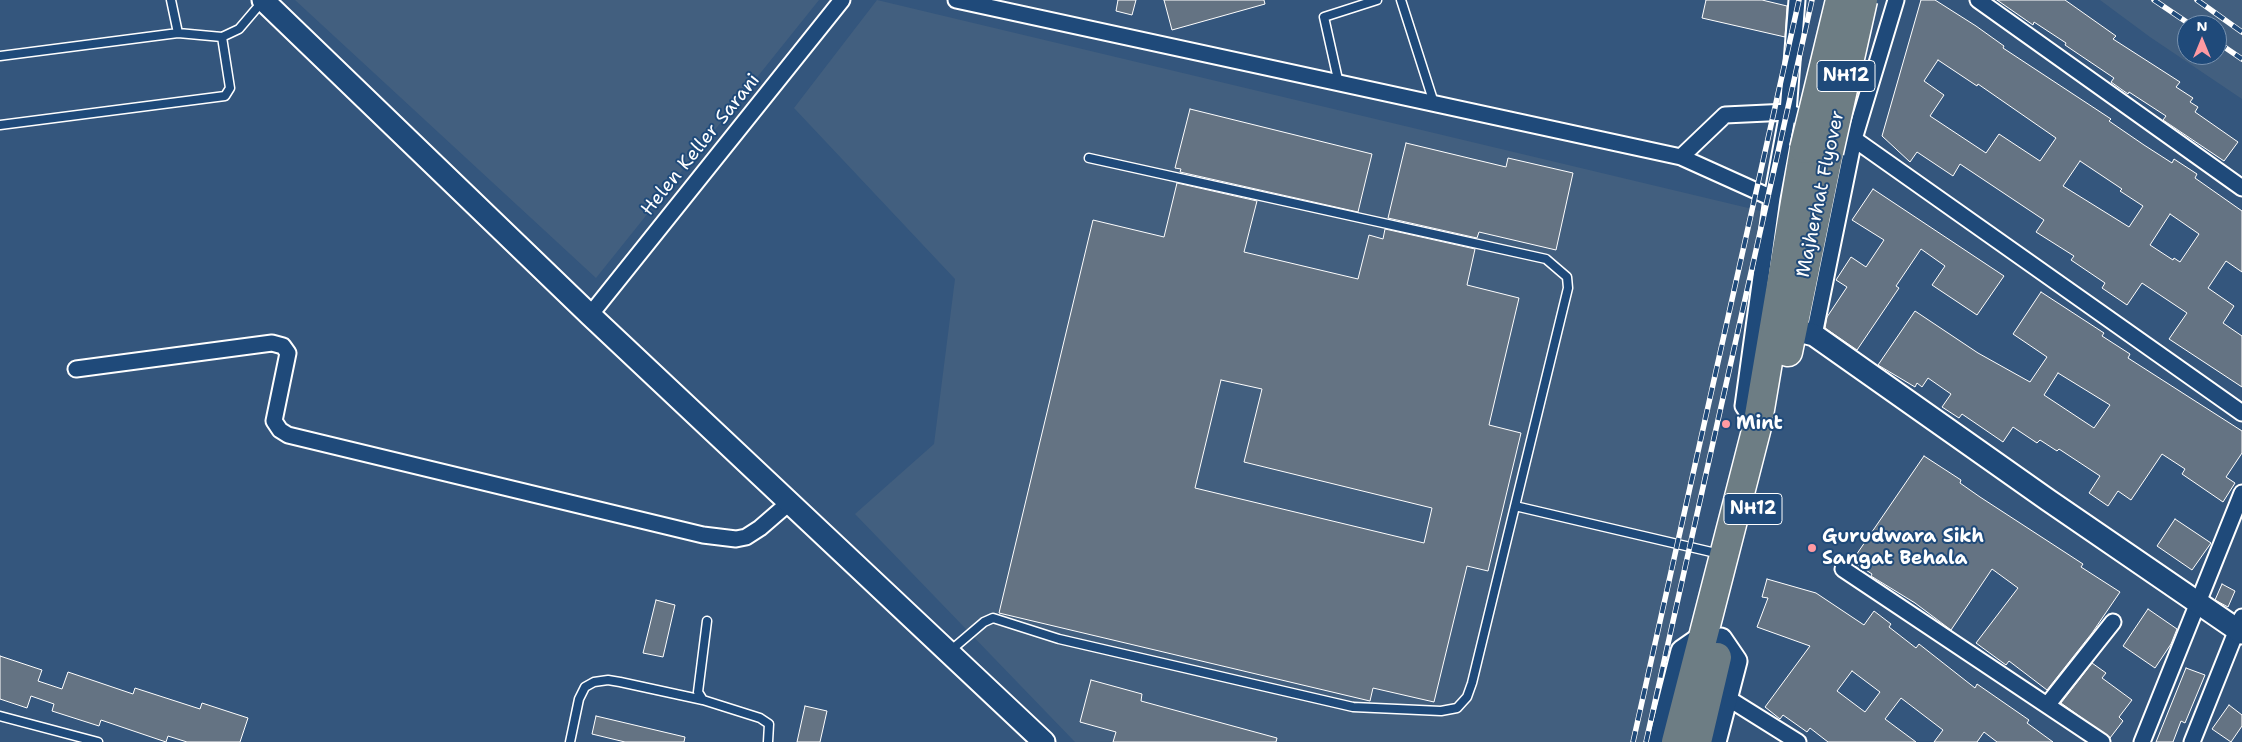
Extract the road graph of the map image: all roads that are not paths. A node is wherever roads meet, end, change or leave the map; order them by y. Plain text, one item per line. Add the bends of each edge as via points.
1 (171, 0) edge
2 (263, 0) edge
3 (842, 0) edge
4 (956, 0) edge
5 (1377, 0) edge
6 (1401, 0) edge
7 (1797, 0) edge
8 (1840, 0) edge
9 (1863, 0) edge
10 (1896, 0) edge
11 (1978, 0) edge
12 (178, 33) junction
13 (222, 36) junction
14 (0, 56) edge
15 (1339, 84) junction
16 (1434, 103) junction
17 (1788, 112) junction
18 (0, 125) edge
19 (1854, 139) junction
20 (1817, 150) junction
21 (1681, 157) junction
22 (1089, 158) dead end
23 (2242, 188) edge
24 (1772, 198) junction
25 (590, 314) junction
26 (1794, 330) junction
27 (76, 369) dead end
28 (2242, 413) edge
29 (1757, 427) junction
30 (2242, 493) edge
31 (790, 502) junction
32 (1515, 506) junction
33 (1725, 555) junction
34 (1843, 569) dead end
35 (2199, 602) junction
36 (707, 621) dead end
37 (2112, 622) dead end
38 (2240, 626) edge
39 (1713, 637) junction
40 (949, 652) junction
41 (1726, 698) junction
42 (703, 700) junction
43 (2048, 704) junction
44 (0, 716) edge
45 (1694, 735) edge
46 (98, 742) edge
47 (570, 742) edge
48 (768, 742) edge
49 (1044, 742) edge
50 (1659, 742) edge
51 (1798, 742) edge
52 (2102, 742) edge
53 (2142, 742) edge
54 (2192, 742) edge

1 - 12 lane
2 - 13 lane via 239,29
2 - 25 street
3 - 25 street, Helen Keller Sarani
4 - 15 street
5 - 15 lane via 1324,17
6 - 16 lane
7 - 17 street
8 - 20 highway, Majherhat Flyover / NH12, bridge
9 - 20 highway, Majherhat Flyover / NH12, bridge
10 - 19 street
11 - 23 street
12 - 13 lane
12 - 14 lane
13 - 18 lane via 230,88 226,96
15 - 16 street
16 - 21 street
17 - 19 street
17 - 21 street via 1725,115
17 - 24 street
19 - 26 street
19 - 28 street
20 - 26 highway, Majherhat Flyover / NH12
21 - 24 street
22 - 32 lane via 1546,259 1559,269 1567,277 1568,288
24 - 29 street via 1743,406
25 - 31 street
26 - 29 highway, NH12
26 - 35 street
26 - 39 highway, NH12 via 1769,444
27 - 31 street via 272,343 283,346 288,353 274,421 288,435 703,535 736,540 760,528
29 - 33 highway, NH12
30 - 35 street
31 - 40 street
32 - 33 lane
32 - 40 lane via 1472,682 1467,697 1458,708 1441,711 1353,707 1059,639 993,618 972,631
33 - 39 highway, NH12
34 - 43 street
35 - 38 street
35 - 53 street
36 - 42 lane via 698,692
37 - 43 street
38 - 54 street
39 - 41 street via 1736,660
39 - 45 highway, NH12
39 - 50 street via 1682,651
40 - 49 street
41 - 45 street
41 - 51 street
42 - 47 lane via 608,680 594,682 585,687 579,699
42 - 48 lane via 760,718 769,724
43 - 52 street
44 - 46 lane

